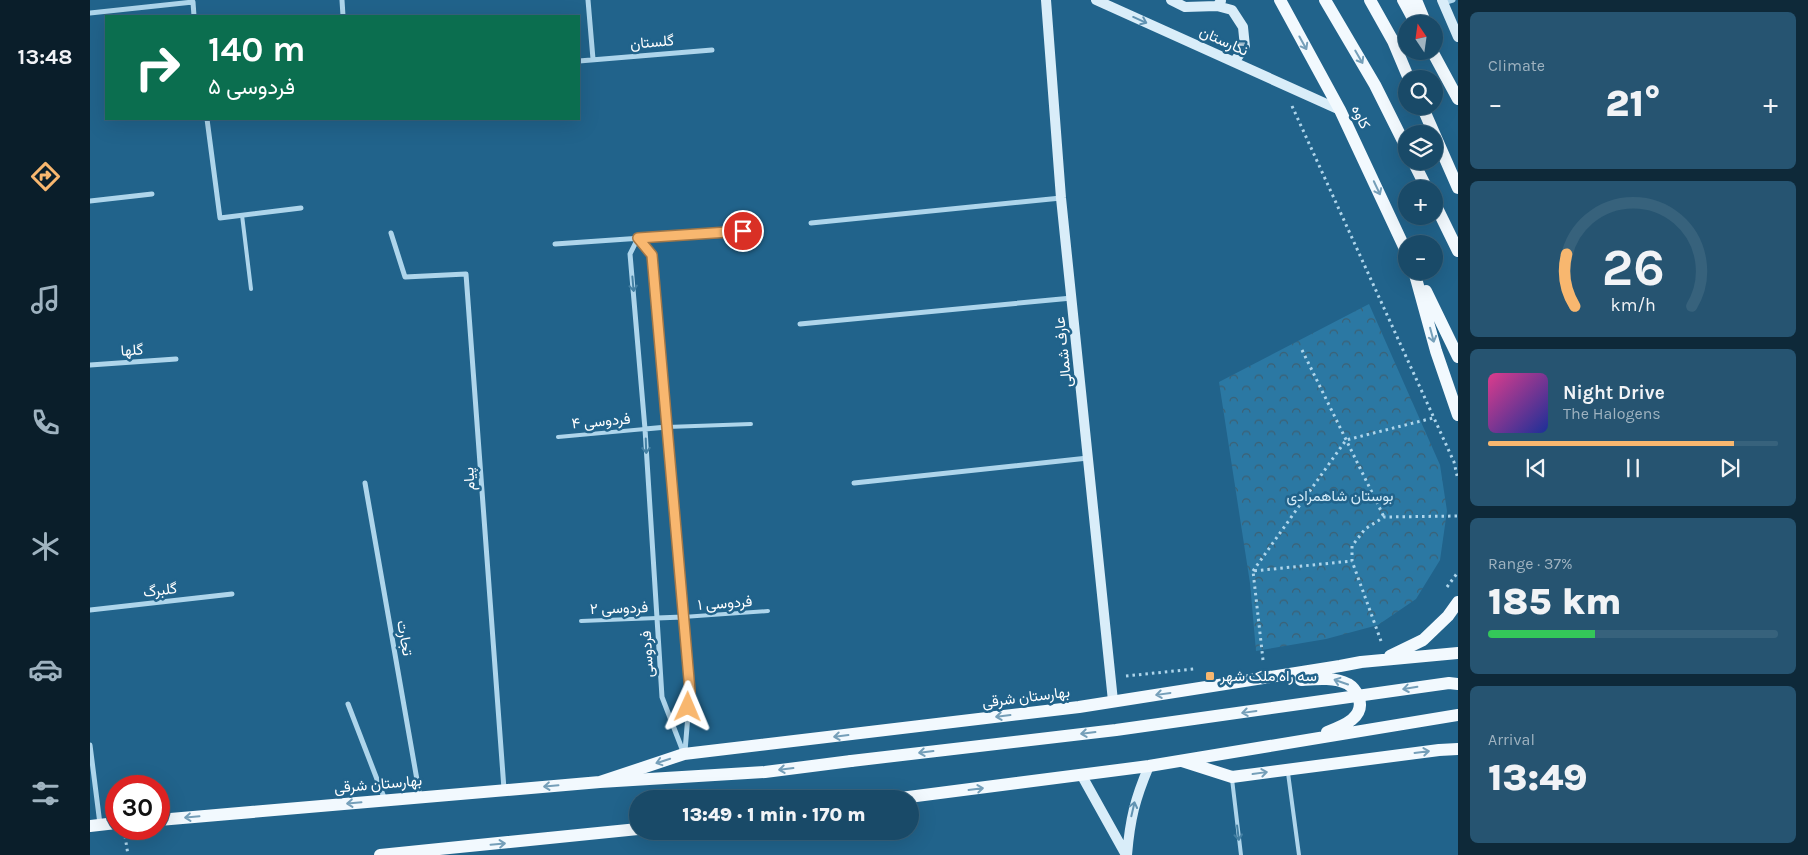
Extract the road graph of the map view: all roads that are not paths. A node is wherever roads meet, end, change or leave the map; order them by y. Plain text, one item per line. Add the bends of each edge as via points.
1 (342, 0) edge
2 (588, 0) edge
3 (1046, 0) edge
4 (1096, 0) edge
5 (1171, 0) edge
6 (1280, 0) edge
7 (1325, 0) edge
8 (1370, 0) edge
9 (1403, 0) edge
10 (1416, 0) edge
11 (1446, 1) edge
12 (1220, 3) edge
13 (90, 13) edge
14 (194, 15) edge
15 (343, 15) edge
16 (1411, 15) edge
17 (1422, 15) edge
18 (1458, 36) edge
19 (712, 50) dead end
20 (580, 60) edge
21 (593, 60) junction
22 (1437, 60) edge
23 (1441, 60) edge
24 (1234, 62) junction
25 (1405, 70) edge
26 (1451, 84) junction
27 (1458, 99) edge
28 (1340, 110) junction
29 (1426, 115) edge
30 (207, 120) edge
31 (1398, 131) edge
32 (1458, 188) edge
33 (152, 194) dead end
34 (1061, 198) junction
35 (90, 201) edge
36 (300, 208) dead end
37 (242, 216) junction
38 (1443, 220) edge
39 (811, 223) dead end
40 (743, 231) dead end
41 (391, 233) dead end
42 (1399, 235) edge
43 (638, 238) junction
44 (555, 244) dead end
45 (1458, 251) edge
46 (1417, 280) edge
47 (1420, 280) edge
48 (251, 289) dead end
49 (1072, 298) junction
50 (800, 324) dead end
51 (1458, 357) edge
52 (176, 359) dead end
53 (90, 365) edge
54 (1458, 415) edge
55 (751, 424) dead end
56 (667, 427) junction
57 (645, 429) junction
58 (558, 436) dead end
59 (1088, 458) junction
60 (364, 483) dead end
61 (854, 483) dead end
62 (232, 594) dead end
63 (1458, 602) edge
64 (90, 610) edge
65 (768, 611) dead end
66 (683, 617) junction
67 (657, 618) junction
68 (581, 621) dead end
69 (1458, 654) edge
70 (1361, 662) junction
71 (1236, 683) junction
72 (1458, 684) edge
73 (1113, 701) junction
74 (348, 704) dead end
75 (1458, 716) edge
76 (1288, 744) junction
77 (90, 745) edge
78 (1458, 749) edge
79 (684, 754) junction
80 (1180, 761) junction
81 (1149, 766) junction
82 (1288, 770) junction
83 (1082, 776) junction
84 (1232, 777) junction
85 (600, 782) junction
86 (504, 790) junction
87 (919, 796) edge
88 (420, 797) junction
89 (386, 800) junction
90 (170, 819) edge
91 (95, 825) edge
92 (629, 830) edge
93 (380, 855) edge
94 (1127, 855) edge
95 (1241, 855) edge
96 (1299, 855) edge

1 - 15 street
2 - 21 street
3 - 34 street, عارف شمالی
4 -> 24 street, نگارستان
5 - 12 street, نگارستان via 1185,7
6 -> 28 main road, کاوه
7 -> 31 main road
8 - 25 main road
9 - 16 main road
10 - 17 main road
11 - 18 street
12 - 24 street via 1232,10 1243,27 1245,47
13 - 14 street via 193,2
19 - 21 street, گلستان
20 - 21 street, گلستان
22 - 26 main road
23 - 26 main road
24 - 28 street, نگارستان
26 - 27 main road
28 -> 42 main road, کاوه
29 - 32 main road
30 - 37 street via 220,218
33 - 35 street
34 - 39 street
34 - 49 street, عارف شمالی
36 - 37 street
37 - 48 lane
38 - 45 main road
40 - 43 street
41 - 86 street, پیام via 405,277 466,274
43 - 44 street
43 - 56 street via 652,255
43 -> 57 street, فردوسی via 630,254
46 -> 54 main road via 1436,351
47 - 51 main road
49 - 50 street
49 - 59 street, عارف شمالی
52 - 53 street, گلها
55 - 56 lane
56 - 57 street
56 - 66 street
57 - 58 lane, فردوسی ۴
57 -> 67 street, فردوسی
59 - 61 street
59 - 73 street, عارف شمالی
60 - 88 street, تجارت
62 - 64 street, گلبرگ
63 - 70 main road via 1423,640 1390,656
65 - 66 lane, فردوسی ۱
66 - 67 street
66 - 79 street via 690,691
67 - 68 lane, فردوسی ۲
67 - 79 street, فردوسی via 662,697
69 - 70 main road, بهارستان شرقی
70 - 71 main road, بهارستان شرقی
71 -> 73 main road, بهارستان شرقی
76 -> 71 main road via 1353,719 1359,712 1361,701 1356,691 1349,684 1336,680
72 -> 85 main road, بهارستان شرقی, bridge via 1449,682 1116,730 765,772
73 -> 79 main road, بهارستان شرقی
74 - 89 street
75 - 76 main road
76 - 80 main road
77 - 91 street
82 -> 78 main road
79 -> 85 main road, بهارستان شرقی
80 - 81 main road
80 - 84 main road
81 - 83 main road
94 -> 81 street via 1137,794
84 -> 82 main road
82 - 96 lane
87 -> 83 main road
83 - 94 street
84 -> 95 lane
85 -> 86 main road, بهارستان شرقی
86 - 88 main road, بهارستان شرقی
88 - 89 main road, بهارستان شرقی
89 -> 90 main road, بهارستان شرقی
93 -> 92 main road

